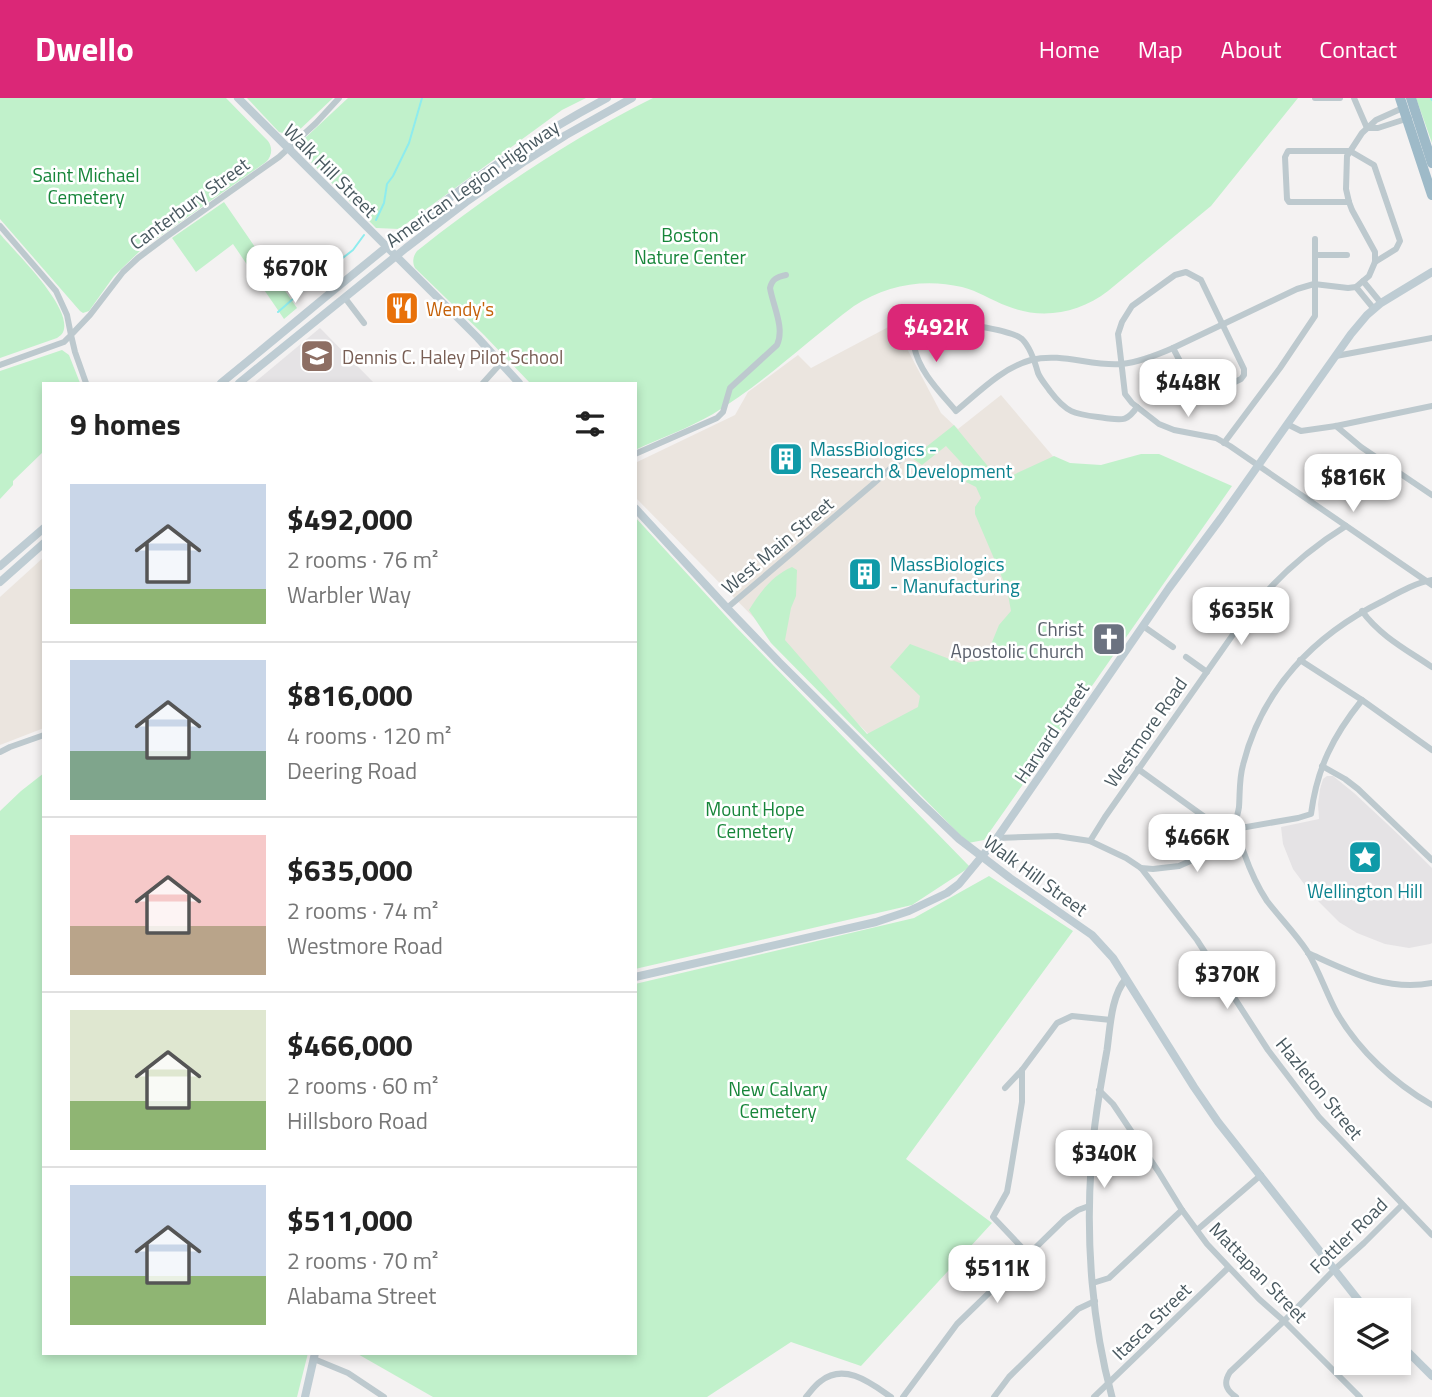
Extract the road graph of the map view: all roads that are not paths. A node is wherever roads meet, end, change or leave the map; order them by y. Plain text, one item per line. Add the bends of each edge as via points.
1 (238, 98) edge
2 (339, 98) edge
3 (607, 98) edge
4 (632, 98) edge
5 (1315, 98) edge
6 (1340, 98) edge
7 (1354, 98) edge
8 (1409, 107) edge
9 (1367, 128) junction
10 (288, 150) junction
11 (1350, 151) junction
12 (1432, 163) edge
13 (1432, 195) edge
14 (1349, 202) junction
15 (0, 226) edge
16 (1315, 239) dead end
17 (386, 247) junction
18 (1315, 255) junction
19 (1348, 255) dead end
20 (395, 256) junction
21 (1375, 262) junction
22 (1432, 272) edge
23 (786, 275) dead end
24 (1363, 281) junction
25 (1314, 284) junction
26 (1356, 287) junction
27 (345, 298) junction
28 (1381, 303) junction
29 (1374, 309) junction
30 (364, 323) dead end
31 (1222, 324) junction
32 (71, 335) junction
33 (1432, 338) edge
34 (1174, 348) junction
35 (1336, 356) junction
36 (1033, 360) junction
37 (501, 363) junction
38 (1121, 364) junction
39 (0, 365) edge
40 (86, 382) edge
41 (222, 382) edge
42 (240, 382) edge
43 (484, 382) edge
44 (518, 382) edge
45 (1432, 406) edge
46 (1136, 407) junction
47 (1287, 424) junction
48 (1336, 426) junction
49 (1224, 443) junction
50 (911, 450) dead end
51 (637, 453) edge
52 (1258, 465) junction
53 (1432, 495) edge
54 (637, 510) edge
55 (1346, 526) junction
56 (42, 530) edge
57 (42, 545) edge
58 (0, 566) edge
59 (0, 582) edge
60 (1430, 582) edge
61 (727, 608) junction
62 (1362, 611) junction
63 (1143, 626) junction
64 (1173, 647) dead end
65 (1186, 657) dead end
66 (1300, 660) junction
67 (1432, 667) edge
68 (1208, 672) junction
69 (1362, 700) junction
70 (42, 736) edge
71 (1432, 750) edge
72 (0, 752) edge
73 (1322, 766) junction
74 (1138, 769) junction
75 (1235, 829) junction
76 (997, 838) junction
77 (1090, 841) junction
78 (982, 856) junction
79 (1432, 860) edge
80 (1141, 868) junction
81 (1308, 953) junction
82 (637, 977) edge
83 (1126, 979) junction
84 (1432, 983) edge
85 (1111, 1020) junction
86 (1022, 1070) junction
87 (1005, 1088) dead end
88 (1099, 1090) junction
89 (1432, 1105) edge
90 (1261, 1175) junction
91 (1402, 1205) junction
92 (1089, 1206) junction
93 (1182, 1210) junction
94 (1196, 1230) junction
95 (1432, 1235) edge
96 (1029, 1255) junction
97 (1228, 1268) junction
98 (1334, 1270) junction
99 (1093, 1283) junction
100 (1357, 1298) edge
101 (1094, 1301) junction
102 (1284, 1321) junction
103 (1411, 1355) edge
104 (315, 1356) edge
105 (1432, 1376) edge
106 (1108, 1383) junction
107 (304, 1397) edge
108 (384, 1397) edge
109 (806, 1397) edge
110 (891, 1397) edge
111 (903, 1397) edge
112 (994, 1397) edge
113 (1094, 1397) edge
114 (1112, 1397) edge
115 (1236, 1397) edge
116 (1360, 1397) edge

1 - 10 main road, Walk Hill Street
2 - 10 street, Canterbury Street
3 - 17 main road, American Legion Highway via 508,156
4 - 20 main road, American Legion Highway via 525,161
5 - 6 street
7 - 9 street
8 - 9 street
8 - 9 street via 1378,128
8 - 12 highway
8 - 13 highway
9 - 11 street
10 - 17 main road, Walk Hill Street
10 - 32 street, Canterbury Street via 138,258
11 - 14 street
11 - 14 street via 1291,150 1285,157 1289,202
11 - 21 street via 1374,165 1400,238 1396,249
14 - 21 street via 1372,243
15 - 32 street via 57,292
16 - 18 street
17 - 20 main road, Walk Hill Street
17 - 41 main road, American Legion Highway
18 - 19 street
18 - 25 street
20 - 27 main road, American Legion Highway
20 - 37 main road, Walk Hill Street
21 - 24 street
22 - 28 main road, Harvard Street
23 - 51 street via 772,281 770,288 780,331 778,345 730,388 723,412
24 - 26 street
24 - 28 street
25 - 26 street
25 - 31 street
25 - 49 street via 1315,316
26 - 29 street
27 - 30 street
27 - 42 main road, American Legion Highway
28 - 29 main road, Harvard Street
29 - 35 main road, Harvard Street
31 - 34 street
31 - 34 street via 1244,375 1208,396 1195,390
31 - 38 street via 1201,280 1186,272 1175,275 1132,306 1122,322 1118,334
32 - 39 street via 64,342
32 - 40 street
33 - 35 street
34 - 38 street
35 - 47 main road, Harvard Street
36 - 36 street via 1018,337 912,318 914,346 922,368 956,411 1006,371
36 - 38 street via 1067,358
36 - 46 street via 1040,378 1069,411 1125,419
37 - 43 street
37 - 44 main road, Walk Hill Street
38 - 46 street via 1125,394
45 - 48 street
46 - 49 street via 1159,424
47 - 48 street via 1301,431
47 - 52 main road, Harvard Street
48 - 53 street
49 - 52 street
50 - 61 street, West Main Street
52 - 55 street
52 - 63 main road, Harvard Street
54 - 61 main road, Walk Hill Street
55 - 60 street
55 - 68 street, Westmore Road via 1266,590
56 - 58 main road
57 - 59 main road
60 - 62 street
61 - 78 main road, Walk Hill Street via 918,799
62 - 66 street
62 - 67 street via 1379,632
63 - 64 street
63 - 76 main road, Harvard Street
65 - 68 street
66 - 69 street
66 - 75 street via 1263,710 1250,742 1242,767
68 - 74 street, Westmore Road
69 - 71 street
69 - 73 street
70 - 72 street
73 - 75 street via 1311,814
73 - 79 street via 1358,789
74 - 75 street via 1213,823
74 - 77 street, Westmore Road
75 - 80 street via 1192,861
75 - 81 street via 1266,900
76 - 77 street, Hazleton Street via 1057,836
76 - 78 main road, Harvard Street
77 - 80 street, Hazleton Street
78 - 82 main road, Harvard Street via 959,884 909,911
78 - 83 main road, Walk Hill Street via 1092,935
80 - 91 street, Hazleton Street via 1203,948 1286,1076
81 - 84 street via 1373,980
81 - 89 street via 1353,1037 1402,1085
83 - 85 street via 1118,988
83 - 90 main road, Walk Hill Street via 1218,1122
85 - 86 street via 1072,1016 1057,1023
85 - 88 street
86 - 87 street
86 - 96 street via 1022,1102 1007,1192 993,1217
88 - 92 street
88 - 93 street, Mattapan Street via 1114,1104
90 - 94 street
90 - 98 main road, Walk Hill Street
91 - 95 street, Hazleton Street
91 - 98 street, Fottler Road
92 - 96 street via 1065,1219
92 - 99 street
93 - 94 street, Mattapan Street
93 - 99 street via 1109,1278
94 - 97 street, Mattapan Street
96 - 111 street via 957,1324
97 - 102 street, Mattapan Street
97 - 106 street, Itasca Street
98 - 100 main road, Walk Hill Street
98 - 102 street, Fottler Road
99 - 101 street
101 - 106 street
101 - 112 street via 1078,1310
102 - 115 street, Fottler Road via 1227,1377 1226,1387
102 - 116 street, Mattapan Street
103 - 105 main road
104 - 107 main road
104 - 108 street
106 - 113 street, Itasca Street
106 - 114 street
109 - 110 street via 824,1378 844,1374 862,1378

